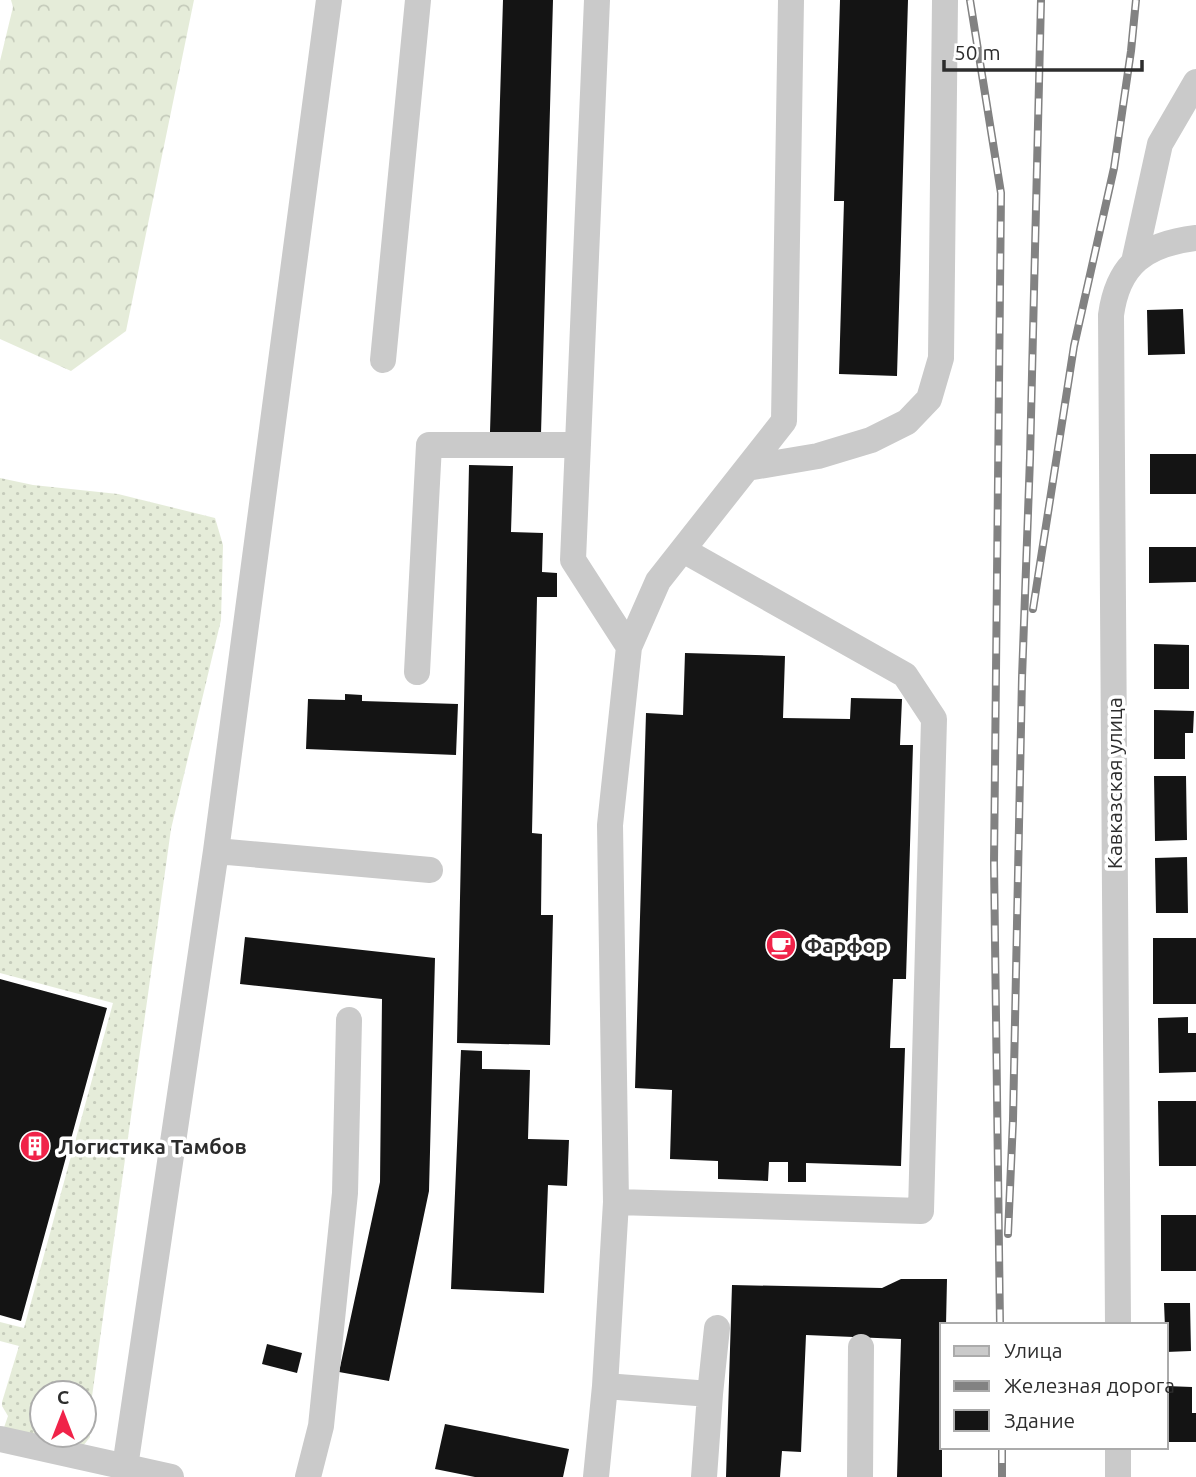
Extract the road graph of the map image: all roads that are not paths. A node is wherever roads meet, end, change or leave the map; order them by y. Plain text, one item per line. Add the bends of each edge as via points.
1 (329, 0) edge
2 (418, 0) edge
3 (597, 0) edge
4 (791, 0) edge
5 (945, 0) edge
6 (1196, 82) edge
7 (1196, 239) edge
8 (1140, 258) junction
9 (383, 360) dead end
10 (578, 446) junction
11 (747, 468) junction
12 (683, 550) junction
13 (629, 647) junction
14 (417, 672) dead end
15 (216, 851) junction
16 (430, 870) dead end
17 (349, 1020) dead end
18 (616, 1202) junction
19 (1118, 1323) edge
20 (717, 1328) dead end
21 (861, 1347) dead end
22 (605, 1386) junction
23 (710, 1394) junction
24 (0, 1439) edge
25 (1118, 1449) edge
26 (124, 1467) junction
27 (157, 1476) edge
28 (308, 1477) edge
29 (596, 1477) edge
30 (704, 1477) edge
31 (860, 1477) edge
32 (1118, 1477) edge

1 - 15 street
2 - 9 street
3 - 10 street
4 - 11 street via 784,421
5 - 11 street via 941,358 929,400 907,422 871,440 818,456
6 - 8 street, Кавказская улица via 1160,144
7 - 8 street via 1172,241
8 - 19 street, Кавказская улица via 1117,286 1111,315
10 - 13 street via 573,560
10 - 14 street via 429,445
11 - 12 street
12 - 13 street via 658,581
12 - 18 street via 905,675 934,719 921,1211
13 - 18 street via 610,825
15 - 16 street
15 - 26 street
17 - 28 street via 345,1193 321,1426
18 - 22 street
20 - 23 street
21 - 31 street
22 - 23 street
22 - 29 street
23 - 30 street
24 - 26 street
25 - 32 street
26 - 27 street

